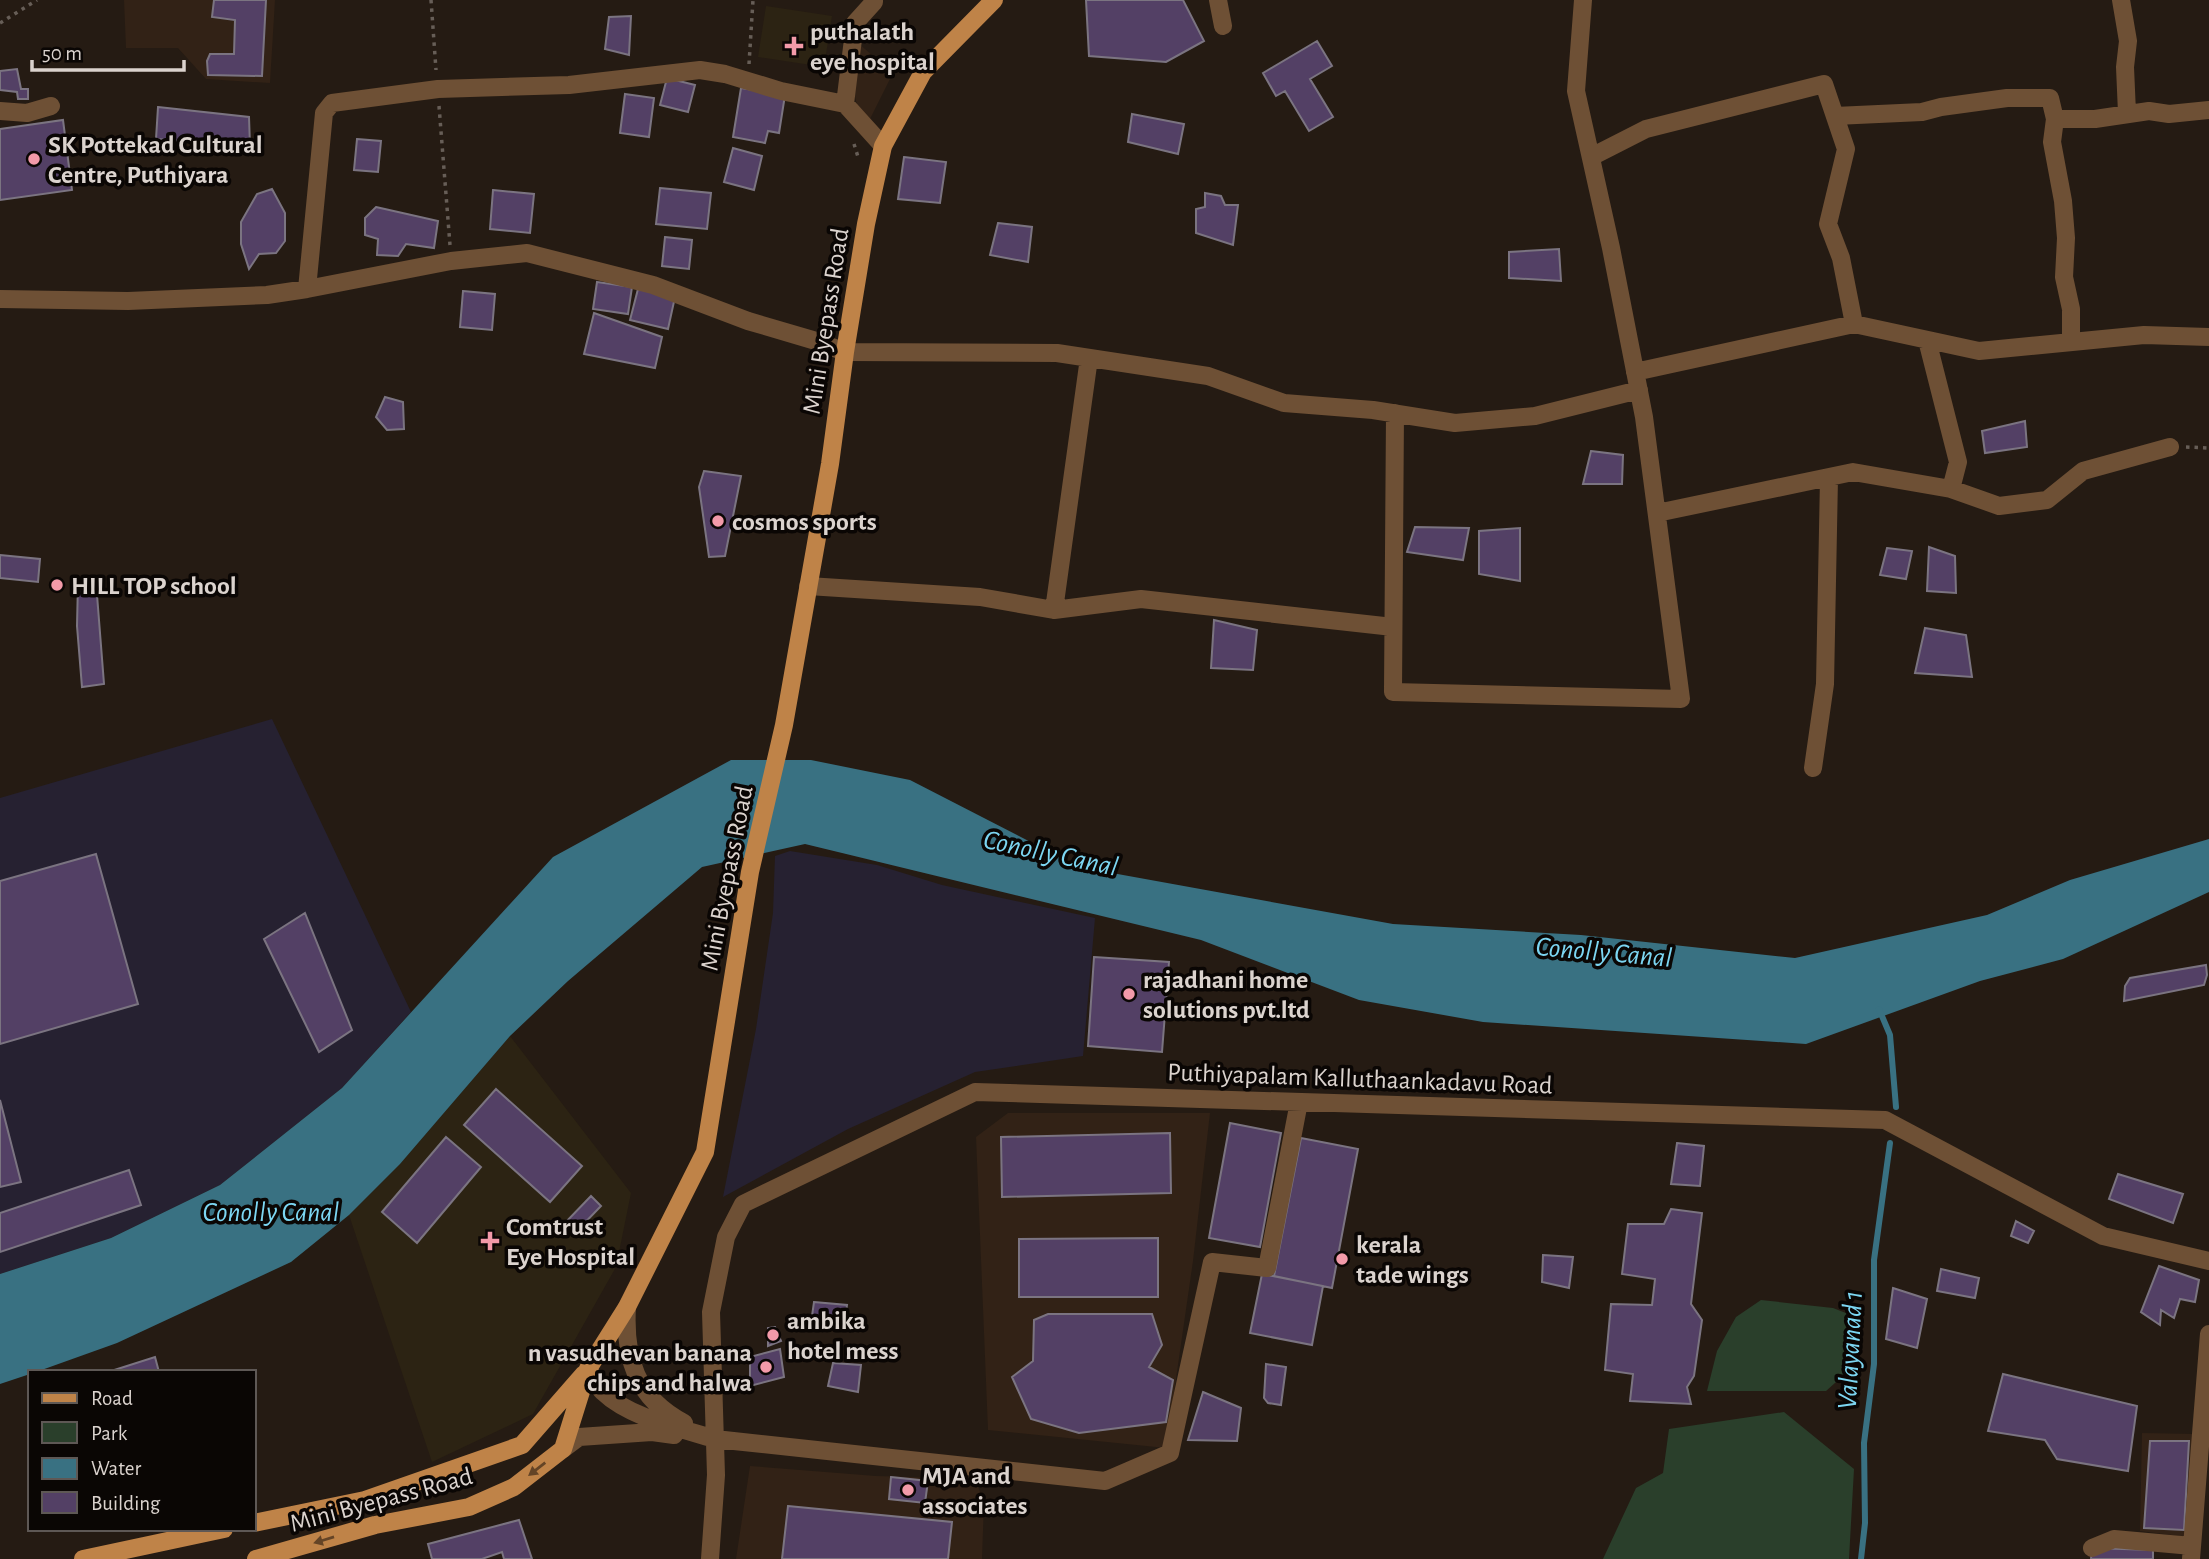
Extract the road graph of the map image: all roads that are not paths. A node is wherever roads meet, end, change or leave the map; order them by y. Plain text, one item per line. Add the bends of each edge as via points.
1 (874, 0) edge
2 (994, 0) edge
3 (1218, 0) edge
4 (1583, 0) edge
5 (2121, 0) edge
6 (1223, 26) dead end
7 (845, 104) junction
8 (51, 106) dead end
9 (2209, 110) edge
10 (0, 111) edge
11 (2127, 113) junction
12 (1835, 116) junction
13 (2055, 119) junction
14 (883, 146) junction
15 (1591, 157) junction
16 (307, 289) junction
17 (0, 299) edge
18 (1854, 324) junction
19 (2209, 337) edge
20 (1927, 340) junction
21 (2071, 342) junction
22 (845, 352) junction
23 (1089, 358) junction
24 (1635, 372) junction
25 (1639, 390) junction
26 (1395, 413) junction
27 (2170, 447) dead end
28 (1829, 478) junction
29 (1951, 489) junction
30 (1657, 513) junction
31 (808, 586) junction
32 (1054, 610) junction
33 (1393, 627) junction
34 (1813, 768) dead end
35 (1299, 1102) junction
36 (2209, 1261) edge
37 (627, 1307) junction
38 (2209, 1334) edge
39 (589, 1368) junction
40 (715, 1439) junction
41 (563, 1449) junction
42 (256, 1523) edge
43 (215, 1531) edge
44 (2092, 1548) dead end
45 (2191, 1553) edge
46 (83, 1559) edge
47 (256, 1559) edge
48 (710, 1559) edge

1 - 7 street via 855,23
2 - 14 main road, Mini Byepass Road via 923,72
3 - 6 street
4 - 15 street via 1576,91
5 - 11 street via 2128,41
7 - 14 street
7 - 16 street via 700,70 569,85 438,89 332,103 324,113
8 - 10 street via 27,113
9 - 11 street
11 - 13 street via 2078,121
12 - 13 street via 1922,112 2007,98 2050,98
12 - 15 street via 1824,84 1646,129
12 - 18 street via 1846,149 1828,224
13 - 21 street via 2052,142 2063,201
14 - 22 main road, Mini Byepass Road
15 - 24 street
16 - 17 street via 128,301
16 - 22 street via 451,261 527,253 653,285
18 - 20 street
18 - 24 street
19 - 21 street via 2144,335
20 - 21 street via 1979,351
20 - 29 street via 1958,462
22 - 23 street via 1057,353
22 - 31 main road, Mini Byepass Road
23 - 26 street via 1208,376 1284,403
23 - 32 street
24 - 25 street
25 - 26 street via 1535,416 1455,423
25 - 30 street
26 - 33 street
27 - 29 street via 2083,471 2047,500 1999,506
28 - 29 street via 1853,472
28 - 30 street
28 - 34 street via 1825,684
30 - 33 street via 1681,699 1393,692
31 - 32 street via 980,597
31 - 37 main road, Mini Byepass Road via 784,725 750,872 705,1152
32 - 33 street via 1142,599
35 - 36 street, Puthiyapalam Kalluthaankadavu Road via 1885,1119 2102,1236
35 - 40 street, Puthiyapalam Kalluthaankadavu Road via 975,1092 743,1204 726,1237 711,1312
35 - 40 street via 1267,1268 1212,1262 1170,1453 1105,1481
37 - 39 main road, Mini Byepass Road
37 - 40 street via 625,1332 640,1383 674,1418
38 - 45 street
39 - 40 street via 601,1390 617,1404
39 - 41 main road, Mini Byepass Road
39 - 42 main road via 523,1445 365,1500
40 - 41 street via 652,1432 597,1435 579,1437
40 - 48 street, Puthiyapalam Kalluthaankadavu Road
41 -> 47 main road, Mini Byepass Road via 514,1487 469,1507 374,1525
43 - 46 main road
44 - 45 street via 2113,1539

